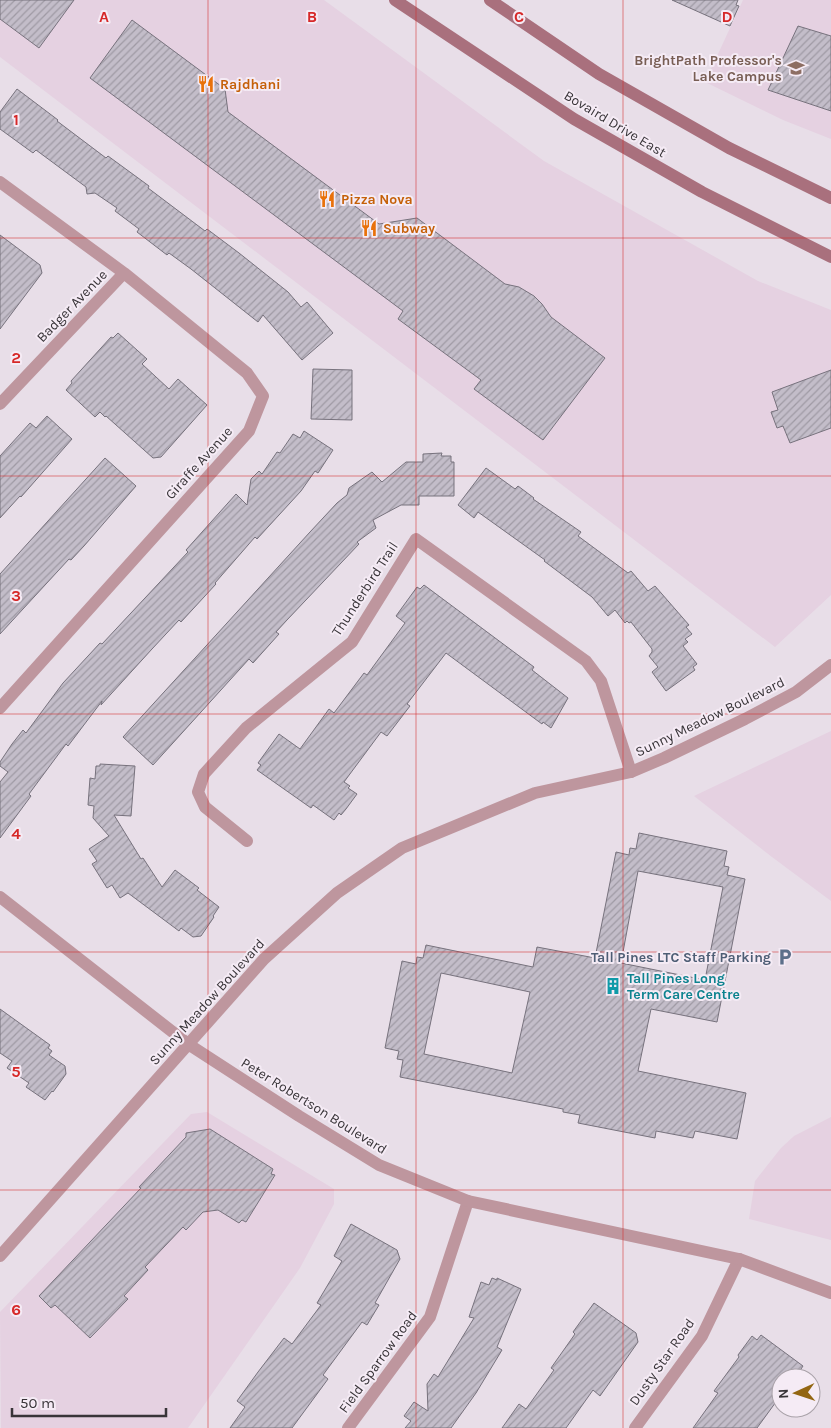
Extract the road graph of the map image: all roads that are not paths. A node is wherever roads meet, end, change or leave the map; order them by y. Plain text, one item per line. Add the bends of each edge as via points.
1 (395, 0) edge
2 (490, 0) edge
3 (0, 182) edge
4 (831, 198) edge
5 (831, 257) edge
6 (124, 273) junction
7 (0, 404) edge
8 (831, 665) edge
9 (0, 708) edge
10 (631, 772) junction
11 (247, 841) dead end
12 (0, 897) edge
13 (188, 1044) junction
14 (468, 1200) junction
15 (0, 1256) edge
16 (739, 1259) junction
17 (831, 1293) edge
18 (348, 1428) edge
19 (635, 1428) edge

1 - 5 main road, Bovaird Drive East via 574,119 702,192
2 - 4 main road via 599,74 729,148
3 - 6 street, Giraffe Avenue
6 - 7 street, Badger Avenue
6 - 9 street, Giraffe Avenue via 247,373 263,396 249,431
8 - 10 street, Sunny Meadow Boulevard via 796,692 745,720
10 - 11 street, Thunderbird Trail via 601,681 586,661 416,539 352,642 246,728 204,774 198,792 205,806
10 - 13 street, Sunny Meadow Boulevard via 535,793 402,848 338,893 264,959
12 - 13 street, Peter Robertson Boulevard
13 - 14 street, Peter Robertson Boulevard via 379,1165
13 - 15 street, Sunny Meadow Boulevard
14 - 16 street, Peter Robertson Boulevard
14 - 18 street, Field Sparrow Road via 430,1317
16 - 17 street, Peter Robertson Boulevard
16 - 19 street, Dusty Star Road via 702,1336

